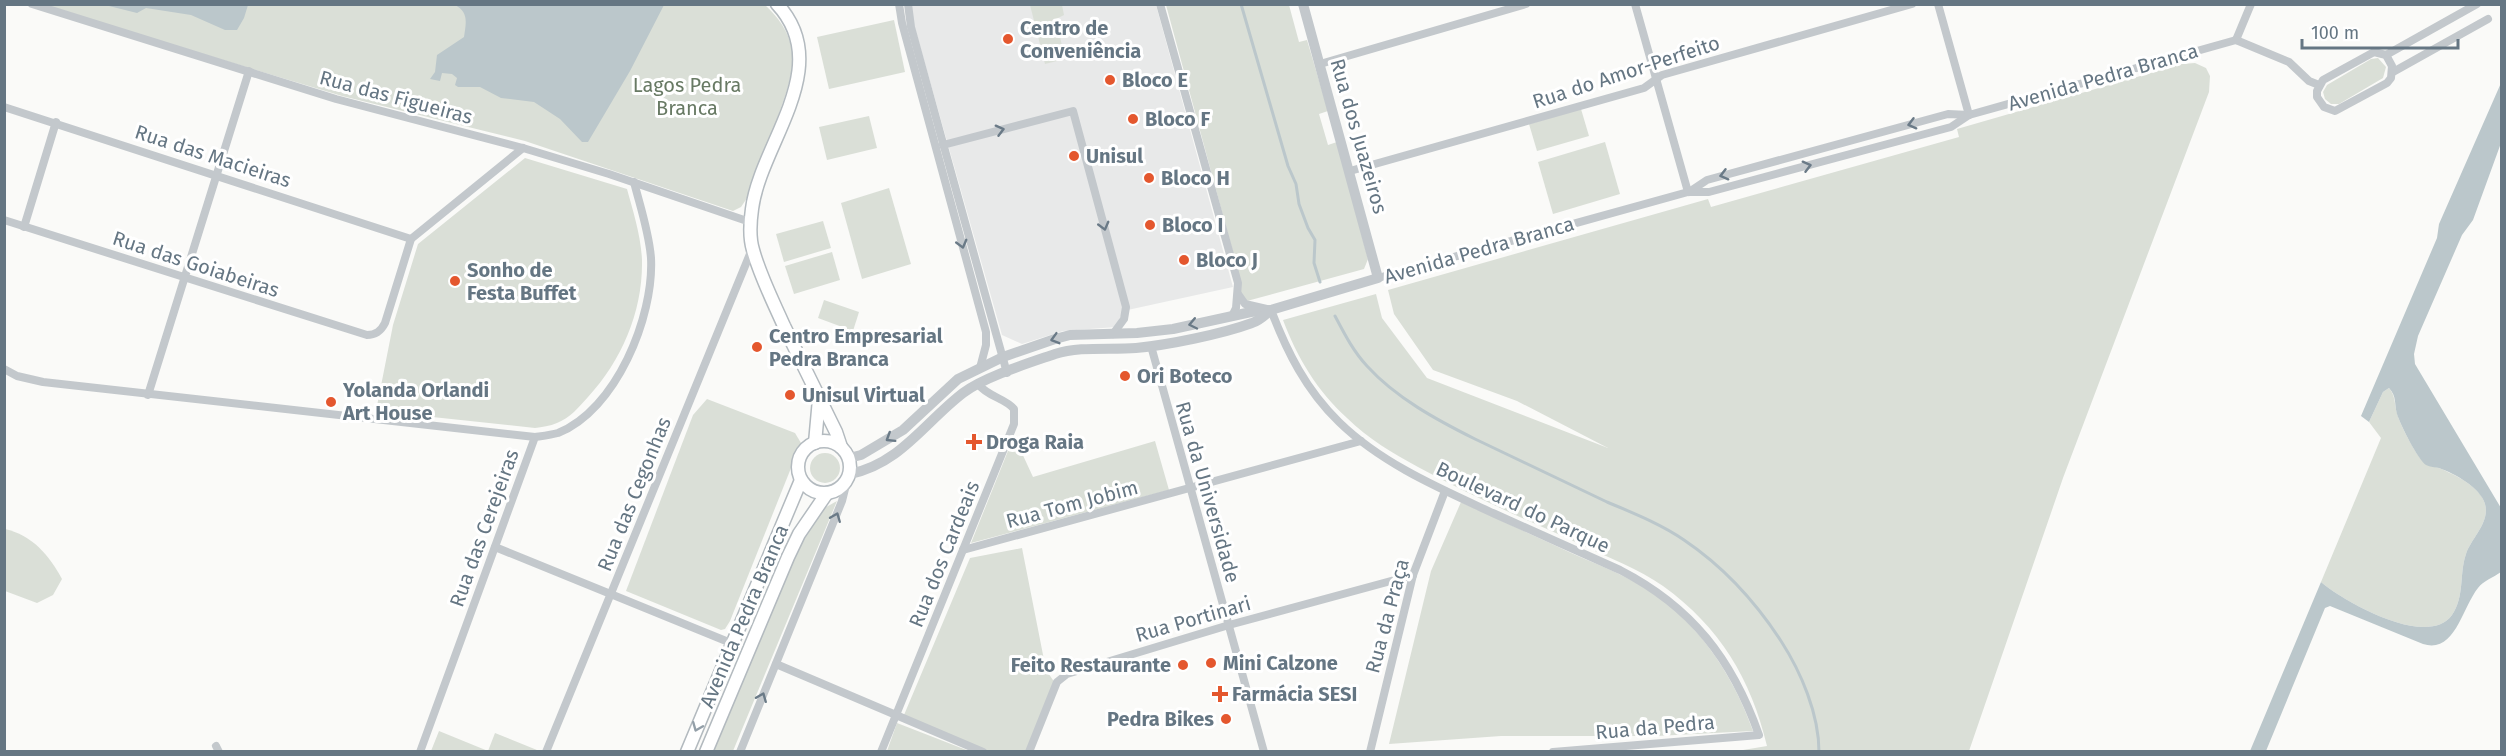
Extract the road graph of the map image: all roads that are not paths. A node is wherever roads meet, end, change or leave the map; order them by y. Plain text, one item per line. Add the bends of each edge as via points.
1 (32, 4) edge
2 (777, 4) edge
3 (899, 4) edge
4 (908, 4) edge
5 (1160, 4) edge
6 (1303, 4) edge
7 (1526, 4) edge
8 (1635, 4) edge
9 (1912, 4) edge
10 (1938, 4) edge
11 (2252, 4) edge
12 (2477, 4) edge
13 (2488, 19) dead end
14 (2236, 40) junction
15 (2386, 55) junction
16 (1320, 64) junction
17 (249, 71) junction
18 (2392, 72) junction
19 (1656, 78) junction
20 (2319, 85) junction
21 (4, 107) edge
22 (1969, 115) junction
23 (56, 122) junction
24 (943, 145) junction
25 (523, 148) junction
26 (1350, 171) junction
27 (217, 175) junction
28 (634, 182) junction
29 (1689, 192) junction
30 (4, 220) edge
31 (750, 222) junction
32 (24, 226) junction
33 (411, 239) junction
34 (752, 249) junction
35 (184, 278) junction
36 (1378, 278) junction
37 (1238, 294) junction
38 (1271, 310) junction
39 (1232, 316) junction
40 (1113, 334) junction
41 (1151, 346) junction
42 (1003, 357) junction
43 (980, 368) junction
44 (4, 369) edge
45 (1007, 373) junction
46 (978, 384) junction
47 (148, 395) junction
48 (819, 398) junction
49 (535, 437) junction
50 (1361, 441) junction
51 (815, 443) junction
52 (841, 447) junction
53 (849, 458) junction
54 (848, 477) junction
55 (801, 480) junction
56 (1190, 489) junction
57 (1445, 491) junction
58 (827, 494) junction
59 (495, 547) junction
60 (963, 550) junction
61 (1413, 575) junction
62 (610, 594) junction
63 (1229, 625) junction
64 (731, 643) junction
65 (776, 664) junction
66 (896, 714) junction
67 (1758, 735) joint
68 (420, 752) edge
69 (546, 752) edge
70 (687, 752) edge
71 (706, 752) edge
72 (740, 752) edge
73 (881, 752) edge
74 (983, 752) edge
75 (1029, 752) edge
76 (1264, 752) edge
77 (1370, 752) edge
78 (1553, 752) edge

1 - 17 street, Rua das Figueiras
2 - 31 main road via 792,27 799,69 792,101 754,198
3 -> 43 street via 986,332
4 - 24 street
5 - 37 street
6 - 16 street, Rua dos Juazeiros
7 - 16 street
8 - 19 street
9 - 19 street, Rua do Amor-Perfeito
10 - 22 street
11 - 14 street
12 - 15 street
13 - 18 street
14 - 20 street via 2289,62 2308,81
14 - 22 street, Avenida Pedra Branca
15 - 18 street
15 - 20 street via 2368,53
16 - 26 street, Rua dos Juazeiros
17 - 25 street, Rua das Figueiras via 336,99
17 - 27 street
18 - 20 street via 2387,83 2335,111 2320,103
19 - 26 street, Rua do Amor-Perfeito via 1644,88
19 - 29 street
21 - 23 street, Rua das Macieiras
29 -> 22 street, Avenida Pedra Branca via 1709,192 1951,127
22 -> 29 street, Avenida Pedra Branca via 1948,114 1707,180
23 - 27 street, Rua das Macieiras
23 - 32 street
24 -> 40 street via 1073,111 1126,307 1124,319
24 - 42 street
25 - 28 street, Rua das Figueiras
25 - 33 street
26 - 36 street, Rua dos Juazeiros
27 - 33 street, Rua das Macieiras
27 - 35 street
28 - 31 street, Rua das Figueiras
28 - 49 street, Rua das Cerejeiras via 651,259 648,298 639,331 623,369 601,399 579,420 560,431
29 - 36 street, Avenida Pedra Branca
30 - 32 street, Rua das Goiabeiras
31 - 34 main road
32 - 35 street, Rua das Goiabeiras
33 - 35 street, Rua das Goiabeiras via 385,323 378,333 367,335
34 - 48 main road
34 - 62 street, Rua das Cegonhas
35 - 47 street
36 - 38 street, Avenida Pedra Branca
37 - 38 street via 1245,304
37 - 39 street
38 - 39 street, Avenida Pedra Branca
38 - 41 street, Avenida Pedra Branca via 1254,322
38 - 50 street, Boulevard do Parque via 1286,349 1306,383
39 -> 40 street, Avenida Pedra Branca via 1173,329
40 -> 42 street, Avenida Pedra Branca via 1062,337
41 - 45 street, Avenida Pedra Branca via 1066,351
41 - 56 street, Rua da Universidade
42 - 43 street, Avenida Pedra Branca
42 - 45 street
43 -> 53 street, Avenida Pedra Branca via 948,387 903,430
44 - 47 street via 43,382
45 - 46 street, Avenida Pedra Branca
46 - 54 street, Avenida Pedra Branca via 909,444 866,471
46 - 60 street, Rua dos Cardeais via 1010,404 1016,417
47 - 49 street
48 - 51 main road
48 - 52 main road
49 - 59 street, Rua das Cerejeiras
50 - 56 street, Rua Tom Jobim
50 - 57 street, Boulevard do Parque
51 - 52 main road via 828,441
51 - 55 main road via 800,459
52 - 53 main road
53 - 54 main road
54 - 58 main road via 835,492
65 -> 54 street via 842,501
55 - 58 main road via 812,491
55 - 64 main road, Avenida Pedra Branca
56 - 60 street, Rua Tom Jobim
56 - 63 street, Rua da Universidade
57 - 61 street, Rua da Praça
57 - 67 street, Boulevard do Parque via 1620,570 1670,602 1698,627 1721,656 1749,708
58 - 71 main road, Avenida Pedra Branca via 788,557
59 - 62 street
59 - 68 street, Rua das Cerejeiras
60 - 66 street, Rua dos Cardeais
61 - 63 street, Rua Portinari
61 - 77 street, Rua da Praça
62 - 64 street
62 - 69 street, Rua das Cegonhas
63 - 75 street, Rua Portinari via 1066,674 1057,682
63 - 76 street, Rua da Universidade
64 -> 70 main road, Avenida Pedra Branca
65 - 66 street
72 -> 65 street
66 - 73 street, Rua dos Cardeais
66 - 74 street
67 - 78 street, Rua da Pedra

